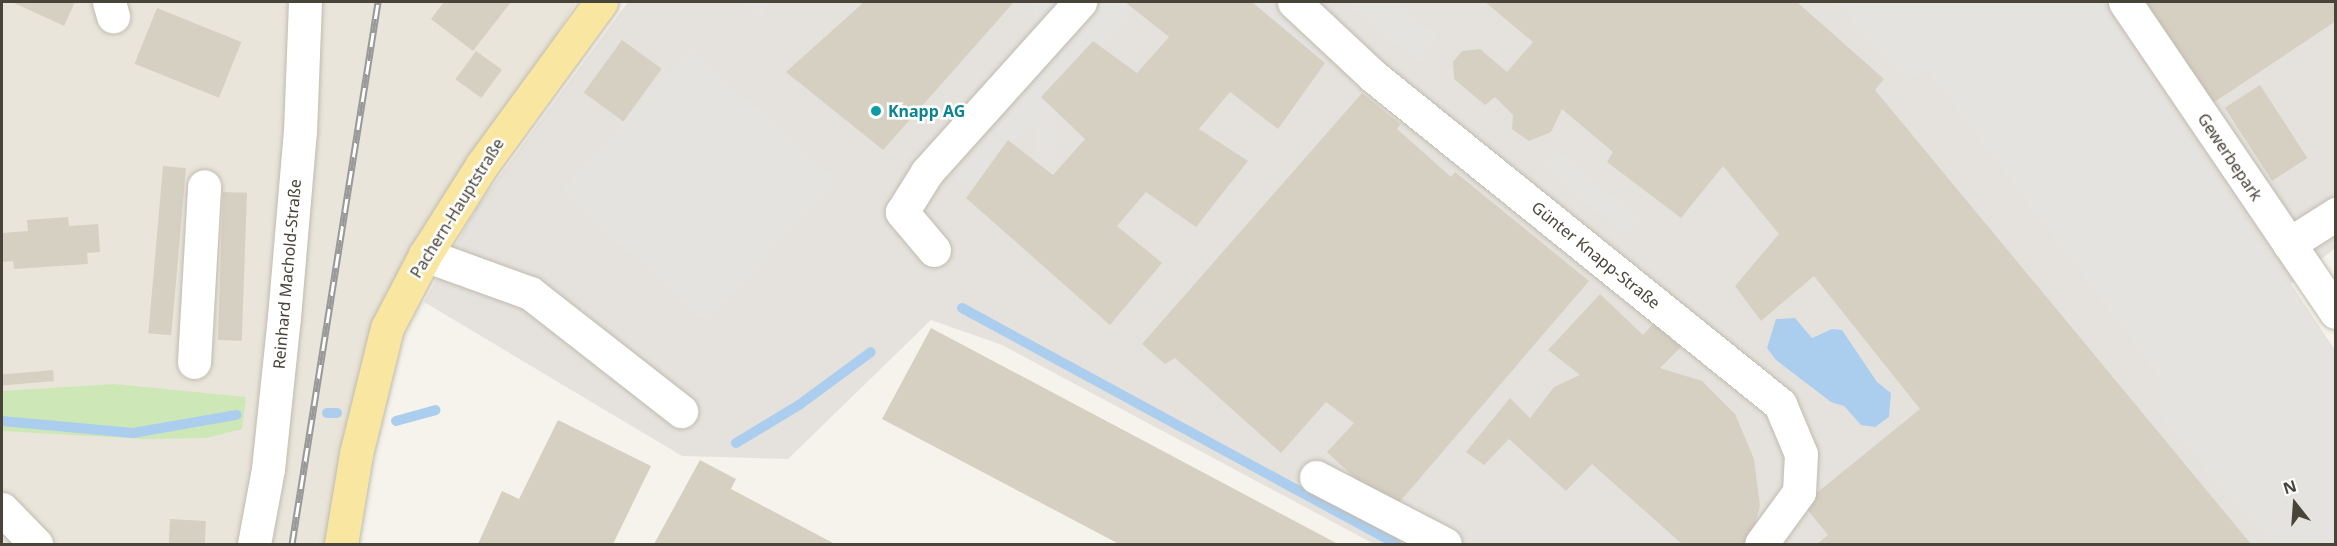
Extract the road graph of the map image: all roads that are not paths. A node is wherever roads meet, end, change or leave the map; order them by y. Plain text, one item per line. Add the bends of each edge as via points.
1 (305, 2) edge
2 (601, 2) edge
3 (1080, 2) edge
4 (1294, 2) edge
5 (2125, 2) edge
6 (204, 186) dead end
7 (2336, 214) edge
8 (2289, 244) junction
9 (934, 250) dead end
10 (425, 255) junction
11 (2336, 312) edge
12 (194, 362) dead end
13 (681, 411) dead end
14 (1316, 477) dead end
15 (2, 509) edge
16 (36, 544) edge
17 (254, 544) edge
18 (342, 544) edge
19 (1445, 544) edge
20 (1761, 544) edge

1 - 17 street, Reinhard Machold-Straße via 300,132 284,316 267,469
2 - 10 main road, Pachern-Hauptstraße via 482,165
3 - 9 street via 927,172 903,212
4 - 20 street, Günter Knapp-Straße via 1373,76 1780,404 1801,454 1799,492
5 - 8 street, Gewerbepark
6 - 12 street
7 - 8 street
8 - 11 street, Gewerbepark
10 - 13 street via 530,293
10 - 18 main road, Pachern-Hauptstraße via 387,328 356,454
14 - 19 street
15 - 16 street

